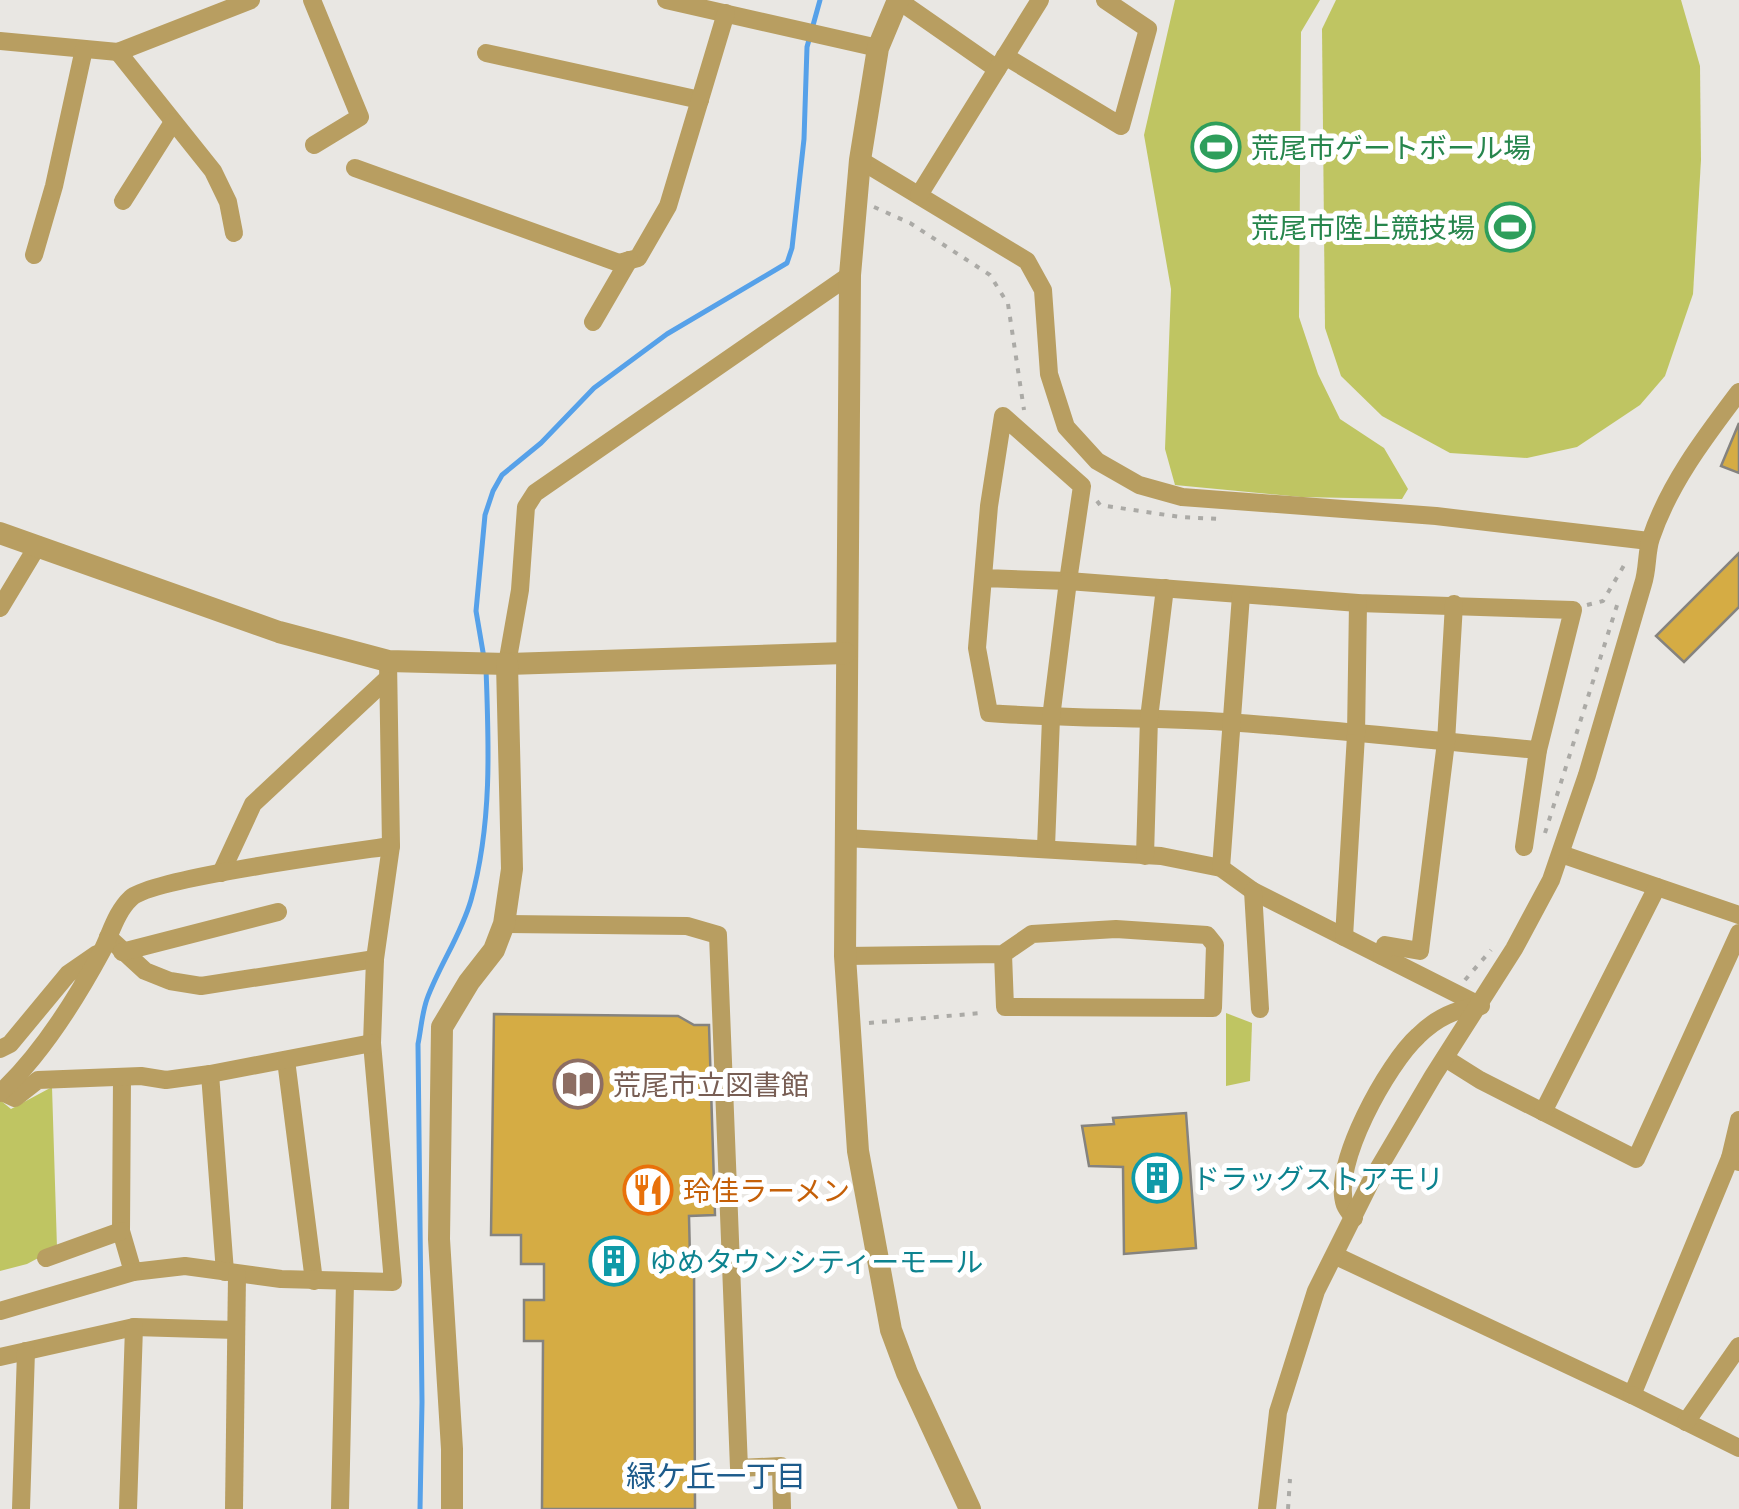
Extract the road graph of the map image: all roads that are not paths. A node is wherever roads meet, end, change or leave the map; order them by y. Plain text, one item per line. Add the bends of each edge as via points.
1 (251, 0) edge
2 (312, 0) edge
3 (666, 0) edge
4 (898, 0) edge
5 (1040, 0) edge
6 (1105, 0) edge
7 (726, 13) junction
8 (0, 41) edge
9 (878, 48) junction
10 (84, 49) junction
11 (118, 52) junction
12 (486, 53) dead end
13 (1001, 63) junction
14 (700, 100) junction
15 (173, 122) junction
16 (314, 145) dead end
17 (860, 160) junction
18 (355, 168) dead end
19 (919, 195) junction
20 (122, 201) dead end
21 (234, 233) dead end
22 (34, 255) dead end
23 (629, 260) junction
24 (850, 276) junction
25 (594, 322) dead end
26 (1739, 392) edge
27 (0, 533) edge
28 (1650, 542) junction
29 (38, 545) junction
30 (984, 578) junction
31 (1068, 581) junction
32 (1166, 588) junction
33 (1241, 595) junction
34 (1358, 603) junction
35 (1454, 604) junction
36 (0, 608) edge
37 (845, 653) junction
38 (504, 664) junction
39 (388, 670) junction
40 (1051, 718) junction
41 (1150, 718) junction
42 (1230, 722) junction
43 (1356, 735) junction
44 (1446, 742) junction
45 (1538, 750) junction
46 (846, 838) junction
47 (1533, 845) road end
48 (392, 846) junction
49 (1046, 847) junction
50 (1561, 854) junction
51 (1145, 856) junction
52 (1221, 868) junction
53 (221, 873) junction
54 (1657, 887) junction
55 (1254, 891) junction
56 (278, 912) dead end
57 (1739, 915) edge
58 (504, 924) junction
59 (1739, 934) edge
60 (1344, 938) junction
61 (105, 944) junction
62 (122, 952) junction
63 (1003, 954) junction
64 (844, 956) junction
65 (1382, 956) junction
66 (375, 959) junction
67 (1480, 1006) junction
68 (1260, 1009) dead end
69 (372, 1043) junction
70 (0, 1048) edge
71 (1445, 1058) junction
72 (286, 1060) junction
73 (210, 1074) junction
74 (122, 1077) junction
75 (1, 1092) edge
76 (1544, 1112) junction
77 (1739, 1120) edge
78 (1734, 1160) edge
79 (1354, 1218) junction
80 (121, 1230) junction
81 (1336, 1256) junction
82 (46, 1258) dead end
83 (133, 1272) junction
84 (231, 1274) junction
85 (314, 1281) junction
86 (344, 1282) junction
87 (0, 1312) edge
88 (134, 1328) junction
89 (236, 1330) junction
90 (1739, 1346) edge
91 (26, 1351) junction
92 (0, 1357) edge
93 (1632, 1395) junction
94 (1686, 1422) junction
95 (1739, 1448) edge
96 (21, 1509) edge
97 (128, 1509) edge
98 (234, 1509) edge
99 (340, 1509) edge
100 (452, 1509) edge
101 (782, 1509) edge
102 (970, 1509) edge
103 (1267, 1509) edge

1 - 11 street
2 - 16 street via 360,117
3 - 7 street
4 - 9 street
4 - 13 street
5 - 13 street
6 - 13 street via 1148,28 1120,126
7 - 9 street
7 - 14 street
8 - 10 street
9 - 17 street
10 - 11 street
10 - 22 street
11 - 15 street
12 - 14 street
13 - 19 street
14 - 23 street via 668,206 638,258
15 - 20 street
15 - 21 street via 212,172
17 - 19 street
17 - 24 street
18 - 23 street via 619,263
19 - 28 street via 1027,261 1043,290 1050,374 1066,427 1098,461 1139,486 1182,497 1436,516
23 - 25 street
24 - 37 street
24 - 38 street via 535,493 526,506 520,590
26 - 28 street via 1682,472
27 - 29 street
28 - 50 street via 1644,584
29 - 36 street
29 - 39 street
30 - 31 street
30 - 31 street via 1003,416 1082,486
30 - 40 street via 977,648 989,712
31 - 32 street
31 - 40 street
32 - 33 street
32 - 41 street
33 - 34 street
33 - 42 street
34 - 35 street
34 - 43 street
35 - 44 street
35 - 45 street via 1573,610
37 - 38 street
37 - 46 street
38 - 39 street via 434,662
38 - 58 street via 512,869
39 - 48 street
39 - 53 street via 253,804
40 - 41 street
40 - 49 street
41 - 42 street
41 - 51 street
42 - 43 street
42 - 52 street
43 - 44 street
43 - 60 street
44 - 45 street
44 - 65 street via 1420,951 1385,945
45 - 47 street
46 - 49 street
46 - 64 street
48 - 53 street
48 - 66 street
49 - 51 street
50 - 54 street
50 - 67 street
51 - 52 street
52 - 55 street
53 - 61 street via 134,894
54 - 57 street
54 - 76 street
55 - 60 street
55 - 68 street
56 - 62 street
58 - 100 street via 442,1028 439,1239
58 - 101 street via 686,926 718,935 738,1468 782,1466
59 - 76 street via 1636,1158
60 - 65 street
61 - 62 street
61 - 70 street
61 - 75 street via 35,1055
62 - 66 street via 145,971 201,986
63 - 63 street via 1032,934 1116,929 1207,935 1215,945 1213,1008 1005,1008
63 - 64 street
64 - 102 street via 858,1151 891,1330
65 - 67 street
66 - 69 street
67 - 71 street
67 - 79 street via 1458,1009 1416,1037 1376,1092 1344,1174 1344,1204
69 - 72 street
69 - 86 street via 393,1282
71 - 76 street
71 - 79 street
72 - 73 street
72 - 85 street
73 - 74 street
73 - 84 street
74 - 75 street via 38,1080 15,1098
74 - 80 street
77 - 78 street
78 - 93 street
79 - 81 street
80 - 82 street
80 - 83 street
81 - 93 street
81 - 103 street via 1316,1291 1278,1412
83 - 84 street via 185,1266
83 - 87 street
84 - 85 street
84 - 89 street
85 - 86 street
86 - 99 street
88 - 89 street
88 - 91 street
88 - 97 street
89 - 98 street
90 - 94 street
91 - 92 street
91 - 96 street
93 - 94 street
94 - 95 street

